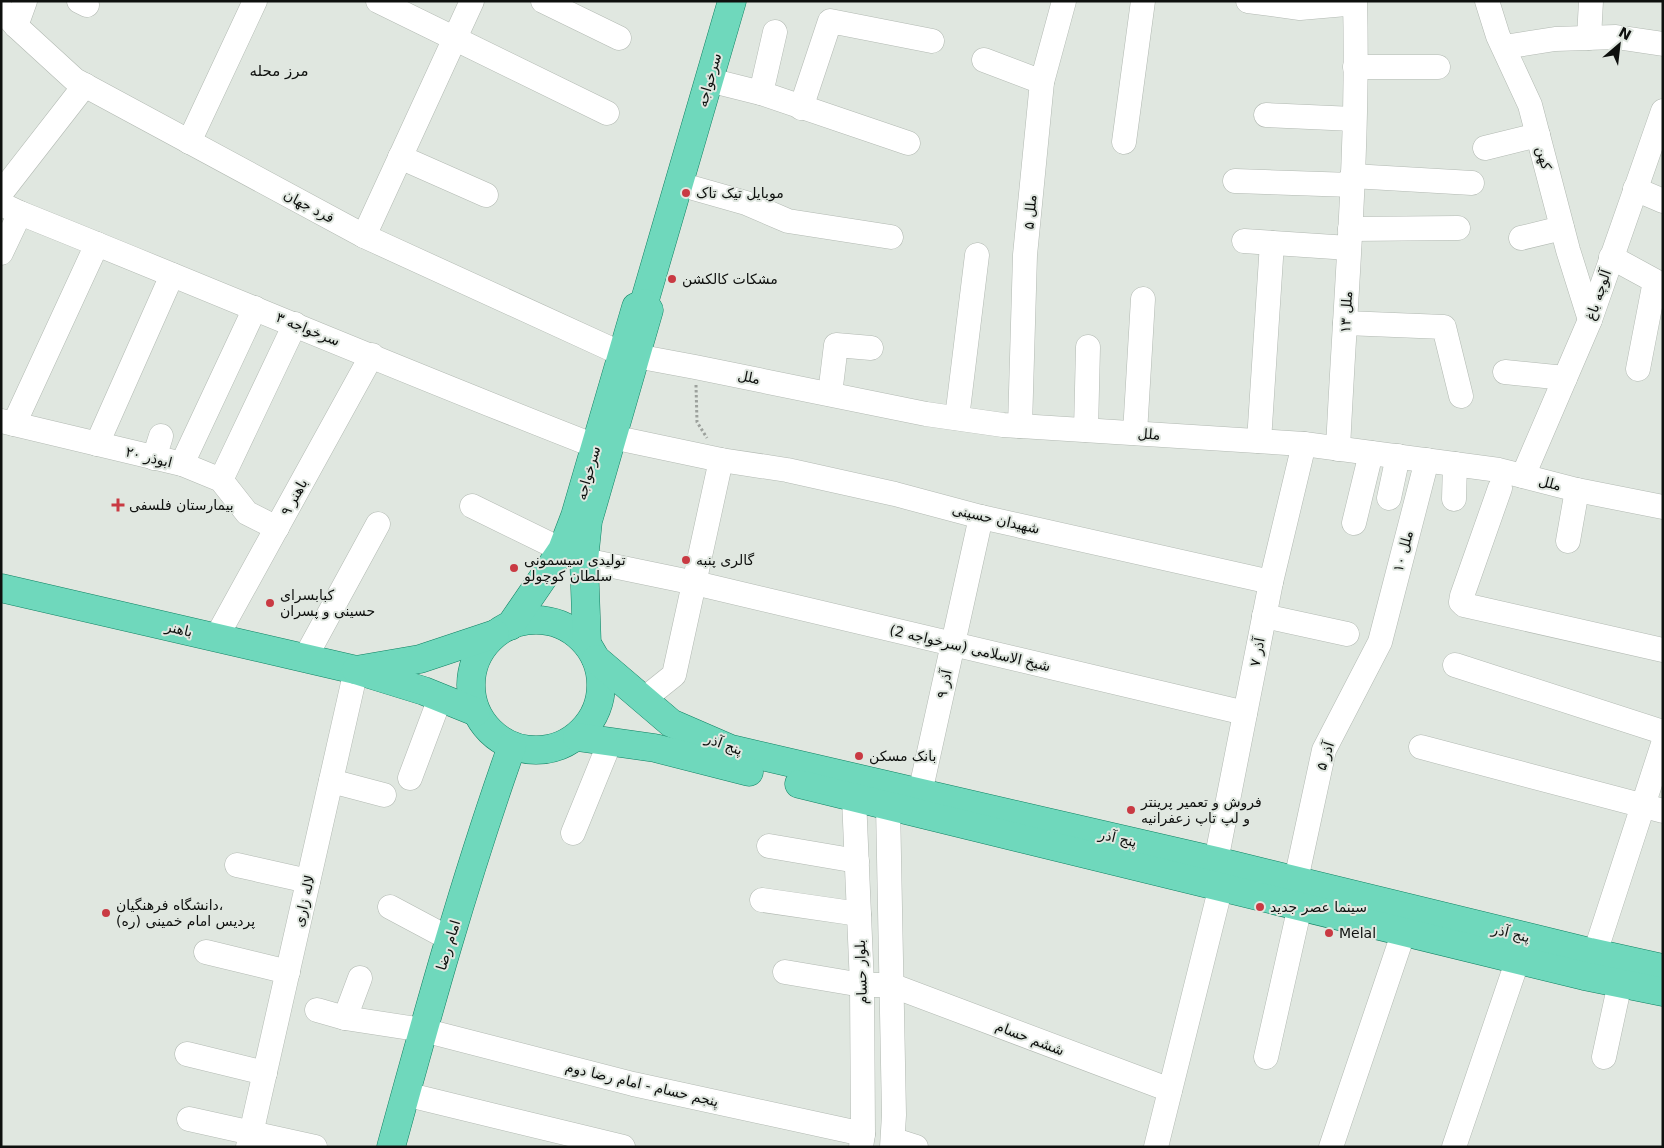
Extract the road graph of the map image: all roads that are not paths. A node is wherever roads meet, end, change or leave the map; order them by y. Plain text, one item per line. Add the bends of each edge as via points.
1 (25, 1) edge
2 (255, 1) edge
3 (378, 1) edge
4 (472, 1) edge
5 (732, 1) edge
6 (1064, 1) edge
7 (1143, 1) edge
8 (1248, 1) edge
9 (1354, 1) edge
10 (1487, 1) edge
11 (1591, 1) edge
12 (550, 3) edge
13 (9, 18) edge
14 (775, 32) dead end
15 (454, 38) junction
16 (619, 38) dead end
17 (1589, 38) junction
18 (932, 41) dead end
19 (1663, 44) edge
20 (1504, 47) junction
21 (984, 60) dead end
22 (1355, 67) junction
23 (1438, 67) dead end
24 (709, 80) junction
25 (1042, 82) junction
26 (85, 85) junction
27 (761, 94) junction
28 (801, 108) junction
29 (1663, 111) edge
30 (607, 113) dead end
31 (1266, 115) dead end
32 (1354, 119) junction
33 (1538, 135) junction
34 (189, 142) junction
35 (1124, 142) dead end
36 (908, 143) dead end
37 (1485, 148) dead end
38 (400, 157) junction
39 (1235, 180) dead end
40 (1352, 181) junction
41 (1472, 183) dead end
42 (679, 184) junction
43 (1635, 189) junction
44 (1, 193) edge
45 (486, 195) dead end
46 (1663, 202) edge
47 (10, 208) edge
48 (1458, 228) dead end
49 (1562, 228) junction
50 (364, 236) junction
51 (891, 237) dead end
52 (1521, 238) dead end
53 (1349, 239) junction
54 (1244, 240) dead end
55 (1272, 243) junction
56 (97, 244) junction
57 (1, 253) edge
58 (976, 255) dead end
59 (1611, 257) junction
60 (172, 275) junction
61 (1143, 299) dead end
62 (255, 308) junction
63 (1590, 320) junction
64 (1345, 323) junction
65 (295, 324) junction
66 (1088, 347) dead end
67 (871, 348) dead end
68 (372, 355) junction
69 (629, 355) junction
70 (1638, 369) dead end
71 (1505, 372) dead end
72 (1565, 378) junction
73 (830, 394) junction
74 (1461, 396) dead end
75 (957, 418) junction
76 (7, 423) edge
77 (1020, 426) junction
78 (1086, 430) junction
79 (1135, 433) junction
80 (604, 441) junction
81 (1259, 441) junction
82 (97, 444) junction
83 (1304, 444) junction
84 (1338, 449) junction
85 (1371, 453) junction
86 (1398, 456) junction
87 (721, 460) junction
88 (1427, 460) junction
89 (182, 464) junction
90 (1455, 464) junction
91 (1523, 476) junction
92 (221, 480) junction
93 (1500, 488) dead end
94 (1577, 490) junction
95 (1389, 498) dead end
96 (1454, 499) dead end
97 (472, 506) dead end
98 (1662, 506) edge
99 (982, 516) junction
100 (1354, 522) dead end
101 (378, 524) dead end
102 (277, 528) junction
103 (1568, 541) dead end
104 (573, 555) junction
105 (1272, 582) junction
106 (695, 583) junction
107 (1, 588) edge
108 (1264, 616) junction
109 (502, 630) junction
110 (1347, 634) dead end
111 (216, 638) junction
112 (1380, 642) joint
113 (953, 644) junction
114 (1663, 650) edge
115 (592, 652) junction
116 (305, 658) junction
117 (1455, 665) dead end
118 (356, 670) junction
119 (440, 698) junction
120 (644, 698) junction
121 (476, 712) junction
122 (1246, 713) junction
123 (1663, 732) edge
124 (577, 737) junction
125 (610, 742) junction
126 (1663, 744) edge
127 (512, 746) junction
128 (1421, 747) dead end
129 (410, 778) dead end
130 (331, 781) junction
131 (920, 793) junction
132 (384, 795) dead end
133 (854, 798) junction
134 (888, 805) junction
135 (1653, 808) edge
136 (574, 833) dead end
137 (769, 846) dead end
138 (857, 861) junction
139 (237, 865) dead end
140 (1218, 874) junction
141 (308, 881) junction
142 (1298, 893) junction
143 (762, 900) dead end
144 (390, 906) dead end
145 (859, 914) junction
146 (1404, 931) junction
147 (450, 939) junction
148 (206, 952) dead end
149 (1595, 953) junction
150 (1518, 959) junction
151 (1663, 968) edge
152 (288, 972) junction
153 (784, 972) dead end
154 (360, 978) dead end
155 (1620, 983) junction
156 (862, 985) junction
157 (891, 985) junction
158 (1663, 992) edge
159 (318, 1010) dead end
160 (345, 1018) junction
161 (423, 1030) junction
162 (188, 1054) dead end
163 (1266, 1057) dead end
164 (1604, 1057) dead end
165 (264, 1073) junction
166 (1170, 1090) junction
167 (405, 1094) junction
168 (189, 1119) dead end
169 (249, 1140) edge
170 (862, 1141) edge
171 (893, 1143) edge
172 (315, 1147) edge
173 (391, 1147) edge
174 (623, 1147) edge
175 (916, 1147) edge
176 (1156, 1147) edge
177 (1330, 1147) edge
178 (1454, 1147) edge

1 - 13 street
2 - 34 street
3 - 15 street
4 - 15 street
5 - 24 main road, سرخواجه
6 - 25 street, ملل ۵
7 - 35 street
8 - 9 street via 1300,8
9 - 22 street, ملل ۱۳
10 - 20 street, کهن
11 - 17 street
12 - 16 street
13 - 26 street, فرد جهان via 75,80
14 - 27 street
15 - 30 street
15 - 38 street
17 - 19 street via 1616,37
17 - 20 street via 1555,39
18 - 28 street via 830,21
20 - 33 street, کهن via 1530,105
21 - 25 street
22 - 23 street
22 - 32 street, ملل ۱۳
24 - 27 street
24 - 42 main road, سرخواجه
25 - 77 street, ملل ۵ via 1026,256
26 - 34 street, فرد جهان
26 - 44 street
27 - 28 street
28 - 36 street
29 - 43 street, آلوچه باغ
31 - 32 street
32 - 40 street, ملل ۱۳
33 - 37 street
33 - 49 street, کهن
34 - 50 street, فرد جهان
38 - 45 street
38 - 50 street
39 - 40 street
40 - 41 street
40 - 53 street, ملل ۱۳
42 - 51 street via 746,203 788,221
42 - 69 main road, سرخواجه
43 - 46 street
43 - 59 street, آلوچه باغ
47 - 56 street, سرخواجه ۳
47 - 57 street
48 - 53 street
49 - 52 street
49 - 63 street, کهن
50 - 69 street, فرد جهان
53 - 55 street
53 - 64 street, ملل ۱۳
54 - 55 street
55 - 81 street
56 - 60 street, سرخواجه ۳
56 - 76 street
58 - 75 street
59 - 63 street, آلوچه باغ
59 - 70 street via 1655,281
60 - 62 street, سرخواجه ۳
60 - 82 street
61 - 79 street
62 - 65 street, سرخواجه ۳
62 - 89 street
63 - 72 street, آلوچه باغ
64 - 74 street via 1444,327
64 - 84 street, ملل ۱۳
65 - 68 street, سرخواجه ۳
65 - 92 street
66 - 78 street
67 - 73 street via 836,345
68 - 80 street, سرخواجه ۳ via 450,390
68 - 102 street, ۹ باهنر
69 - 73 street, ملل
69 - 80 main road, سرخواجه
71 - 72 street
72 - 91 street, آلوچه باغ
73 - 75 street, ملل
75 - 77 street, ملل
76 - 82 street, ابوذر ۲۰
77 - 78 street, ملل
78 - 79 street, ملل
79 - 81 street, ملل
80 - 87 street, شهیدان حسینی
80 - 104 main road, سرخواجه via 588,521
81 - 83 street, ملل
82 - 89 street, ابوذر ۲۰ via 158,447
83 - 84 street, ملل
83 - 105 street, آذر ۷
84 - 85 street, ملل
85 - 86 street, ملل
85 - 100 street
86 - 88 street, ملل
86 - 95 street
87 - 99 street, شهیدان حسینی via 787,470
87 - 106 street
88 - 90 street, ملل
88 - 112 street, ۱۰ ملل
89 - 92 street, ابوذر ۲۰
90 - 91 street, ملل
90 - 96 street
91 - 94 street, ملل
92 - 102 street, ابوذر ۲۰ via 247,513
93 - 114 street via 1462,596 1464,605
94 - 98 street, ملل
94 - 103 street
97 - 104 street, شیخ الاسلامی (سرخواجه 2)
99 - 105 street, شهیدان حسینی
99 - 113 street, ۹ آذر
101 - 116 street
102 - 111 street, ۹ باهنر
104 - 106 street, شیخ الاسلامی (سرخواجه 2)
104 - 109 main road, سرخواجه
104 - 115 main road, سرخواجه
105 - 108 street, آذر ۷
106 - 113 street, شیخ الاسلامی (سرخواجه 2)
106 - 120 street via 674,675
107 - 111 main road, باهنر
108 - 110 street
108 - 122 street, آذر ۷
109 - 115 main road via 526,621 560,624 575,633
109 - 118 main road, باهنر via 420,659
109 - 121 main road via 483,647 475,662 471,678
111 - 116 main road, باهنر
112 - 142 street, آذر ۵ via 1324,750
113 - 122 street, شیخ الاسلامی (سرخواجه 2)
113 - 131 street, ۹ آذر
115 - 120 main road, پنج آذر
115 - 124 main road via 601,676 602,693 589,724
116 - 118 main road, باهنر
117 - 123 street
118 - 119 main road, باهنر
118 - 130 street, لاله زاری
119 - 121 main road, باهنر
119 - 129 street
120 - 131 main road, پنج آذر via 671,723 731,749
121 - 127 main road via 485,726
122 - 140 street, آذر ۷
124 - 125 main road, پنج آذر
124 - 127 main road via 546,750
125 - 133 main road, پنج آذر via 655,748
125 - 136 street
126 - 135 street
127 - 147 main road, امام رضا
128 - 135 street
130 - 132 street
130 - 141 street, لاله زاری
131 - 140 main road, پنج آذر
133 - 134 main road, پنج آذر
133 - 138 street, بلوار حسام
134 - 140 main road, پنج آذر
134 - 157 street
135 - 149 street
137 - 138 street
138 - 145 street, بلوار حسام
139 - 141 street
140 - 142 main road, پنج آذر
140 - 166 street, آذر ۷
141 - 152 street, لاله زاری
142 - 146 main road, پنج آذر
142 - 149 main road, پنج آذر
142 - 163 street, آذر ۵
143 - 145 street
144 - 147 street
145 - 156 street, بلوار حسام
146 - 150 main road, پنج آذر
146 - 177 street
147 - 161 main road, امام رضا
148 - 152 street
149 - 151 main road, پنج آذر
150 - 155 main road, پنج آذر
150 - 178 street
152 - 165 street, لاله زاری
153 - 156 street
154 - 160 street
155 - 158 main road, پنج آذر
155 - 164 street
156 - 157 street
156 - 170 street, بلوار حسام
157 - 166 street, ششم حسام
157 - 171 street
159 - 160 street, پنجم حسام - امام رضا دوم
160 - 161 street, پنجم حسام - امام رضا دوم
161 - 167 main road, امام رضا
161 - 170 street, پنجم حسام - امام رضا دوم
162 - 165 street
165 - 169 street, لاله زاری
166 - 176 street, آذر ۷
167 - 173 main road, امام رضا
167 - 174 street
168 - 169 street
169 - 172 street
171 - 175 street

